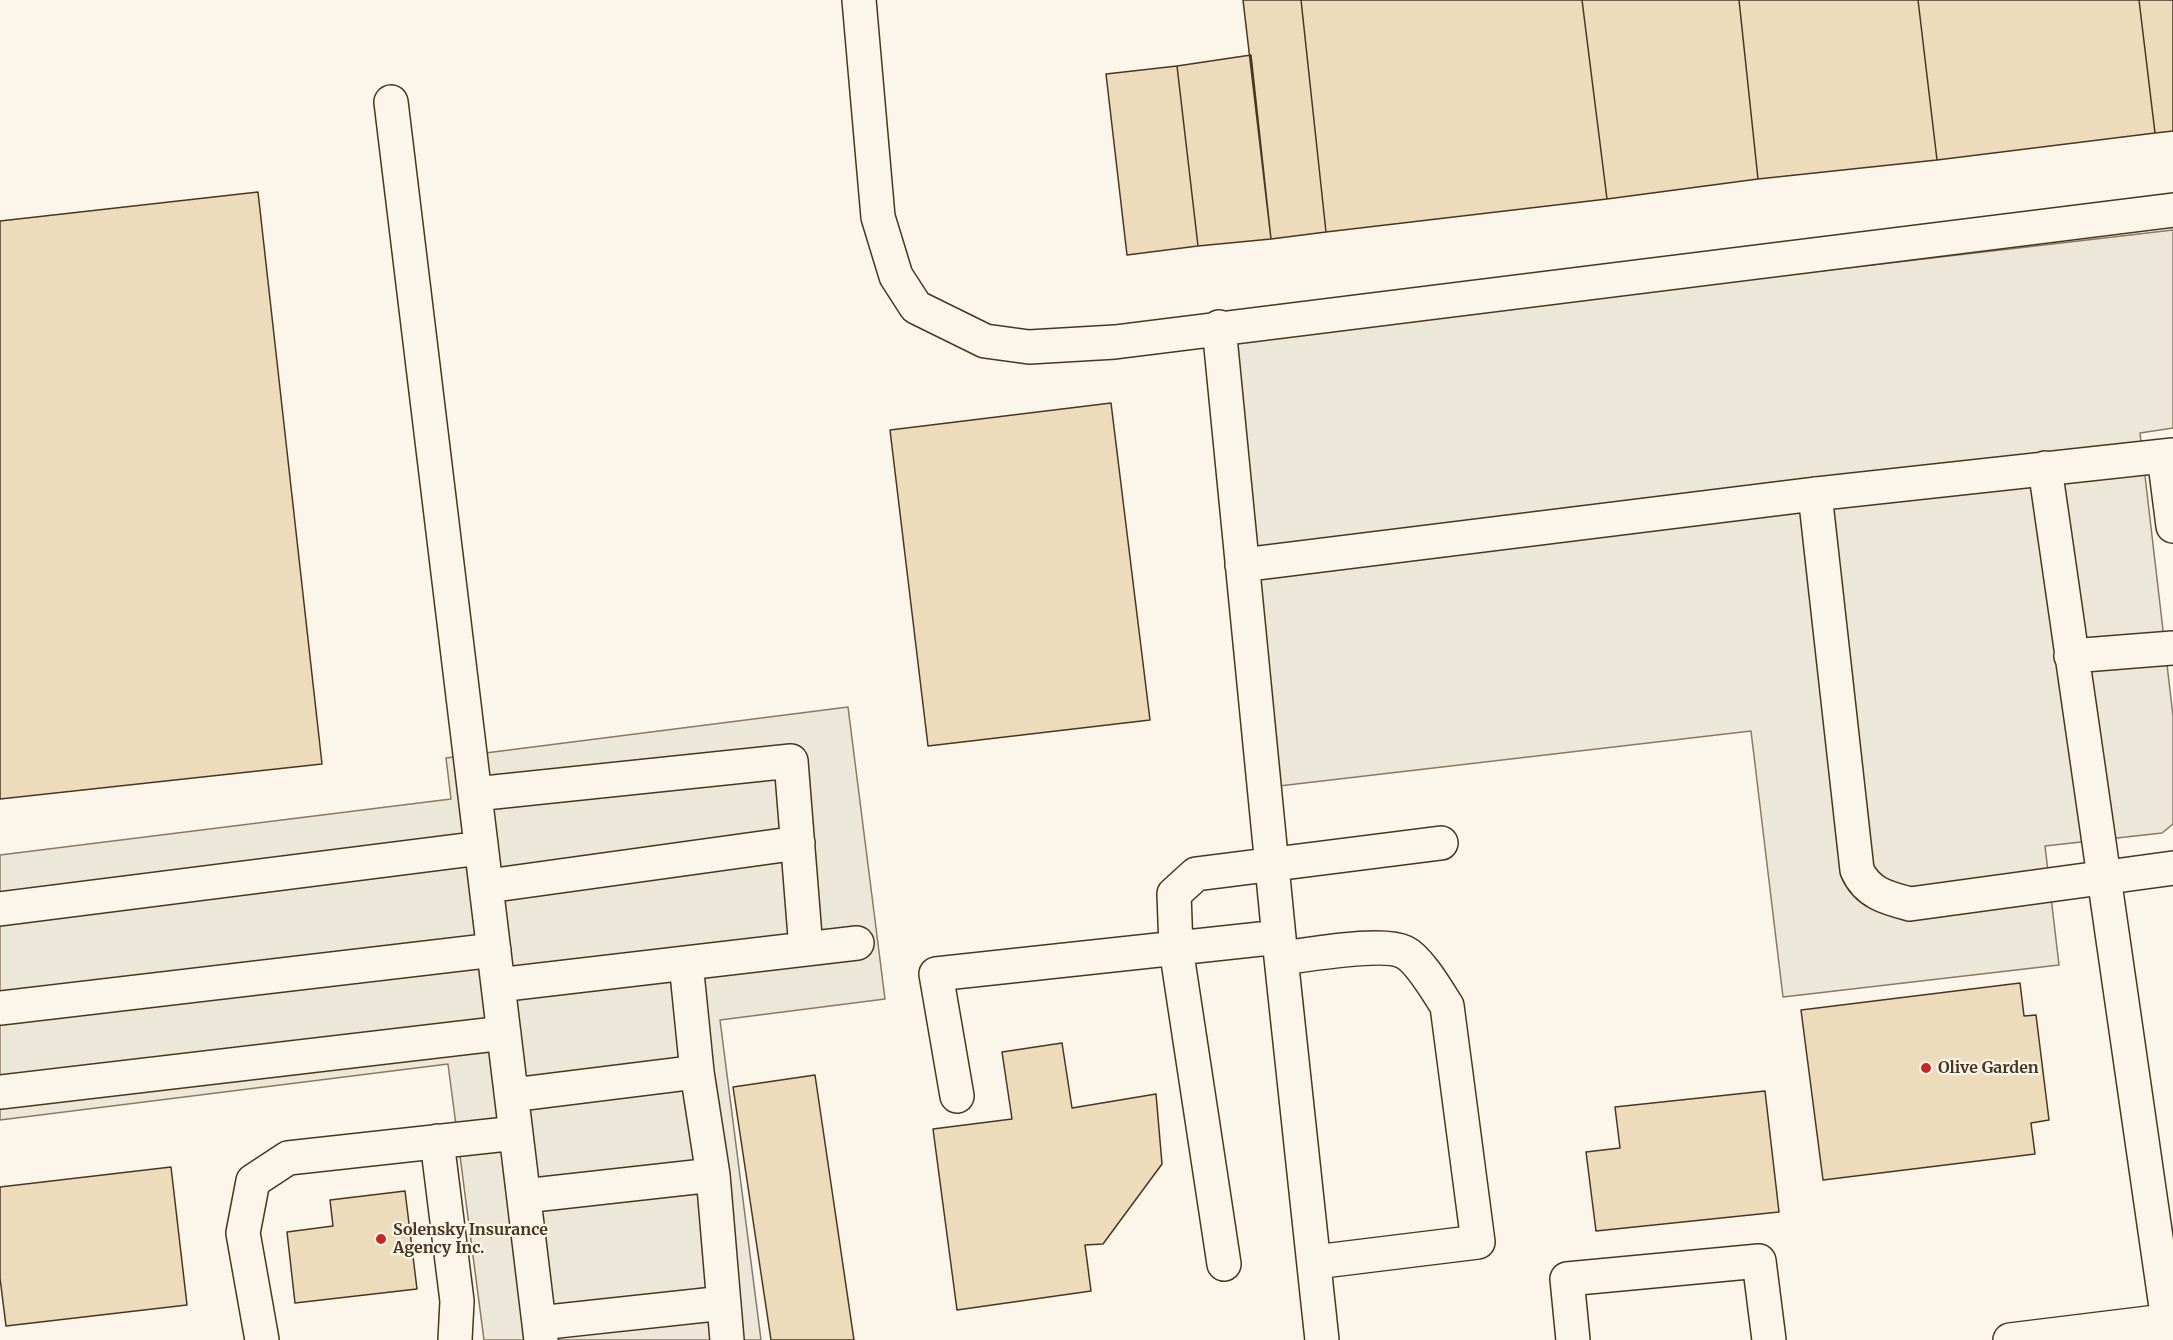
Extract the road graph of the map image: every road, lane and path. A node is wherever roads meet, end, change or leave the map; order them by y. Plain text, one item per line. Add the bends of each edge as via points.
1 (860, 0) edge
2 (391, 102) dead end
3 (2173, 210) edge
4 (1219, 327) junction
5 (2169, 455) edge
6 (2044, 468) junction
7 (1815, 494) junction
8 (2173, 526) edge
9 (1242, 565) junction
10 (2173, 648) edge
11 (2071, 656) junction
12 (475, 794) junction
13 (798, 843) junction
14 (1440, 843) dead end
15 (481, 848) junction
16 (1272, 866) junction
17 (2173, 868) edge
18 (2102, 876) junction
19 (488, 886) junction
20 (0, 909) edge
21 (857, 943) dead end
22 (1280, 947) junction
23 (1176, 948) junction
24 (806, 949) junction
25 (494, 950) junction
26 (686, 963) junction
27 (498, 984) junction
28 (0, 1008) edge
29 (504, 1033) junction
30 (697, 1072) junction
31 (0, 1092) edge
32 (512, 1095) junction
33 (957, 1096) dead end
34 (516, 1133) junction
35 (436, 1141) junction
36 (713, 1175) junction
37 (524, 1196) junction
38 (1315, 1262) junction
39 (1224, 1264) dead end
40 (724, 1303) junction
41 (2166, 1327) edge
42 (540, 1331) edge
43 (262, 1340) edge
44 (455, 1340) edge
45 (727, 1340) edge
46 (1322, 1340) edge
47 (1573, 1340) edge
48 (1769, 1340) edge
49 (2010, 1340) edge

1 - 4 main road via 878,217 896,276 916,307 986,340 1029,347 1115,342
2 - 12 main road
3 - 4 main road
4 - 9 main road
5 - 6 main road
5 - 8 main road
6 - 7 main road
6 - 11 main road
7 - 9 main road
7 - 18 main road via 1857,870 1863,883 1884,897 1910,904
9 - 16 main road
10 - 11 main road
11 - 18 main road
12 - 13 main road via 790,761
12 - 15 main road
13 - 19 main road
13 - 24 main road
14 - 16 main road
15 - 19 main road
15 - 20 main road
16 - 22 main road
16 - 23 main road via 1196,874 1174,894
17 - 18 main road
18 - 41 main road
19 - 25 main road
21 - 24 main road
22 - 23 main road
22 - 38 main road
22 - 38 main road via 1388,947 1406,953 1432,983 1447,1006 1478,1242
23 - 33 main road via 936,974
23 - 39 main road
24 - 26 main road
25 - 27 main road
25 - 28 main road
26 - 27 main road
26 - 30 main road
27 - 29 main road
29 - 31 main road
29 - 32 main road
30 - 32 main road
30 - 36 main road
32 - 34 main road
34 - 35 main road
34 - 37 main road
35 - 43 main road via 288,1158 253,1181 243,1233
35 - 44 main road via 457,1301
36 - 37 main road
36 - 40 main road
37 - 42 main road
38 - 46 main road
40 - 42 main road
40 - 45 main road
41 - 49 main road
47 - 48 main road via 1567,1279 1759,1261

